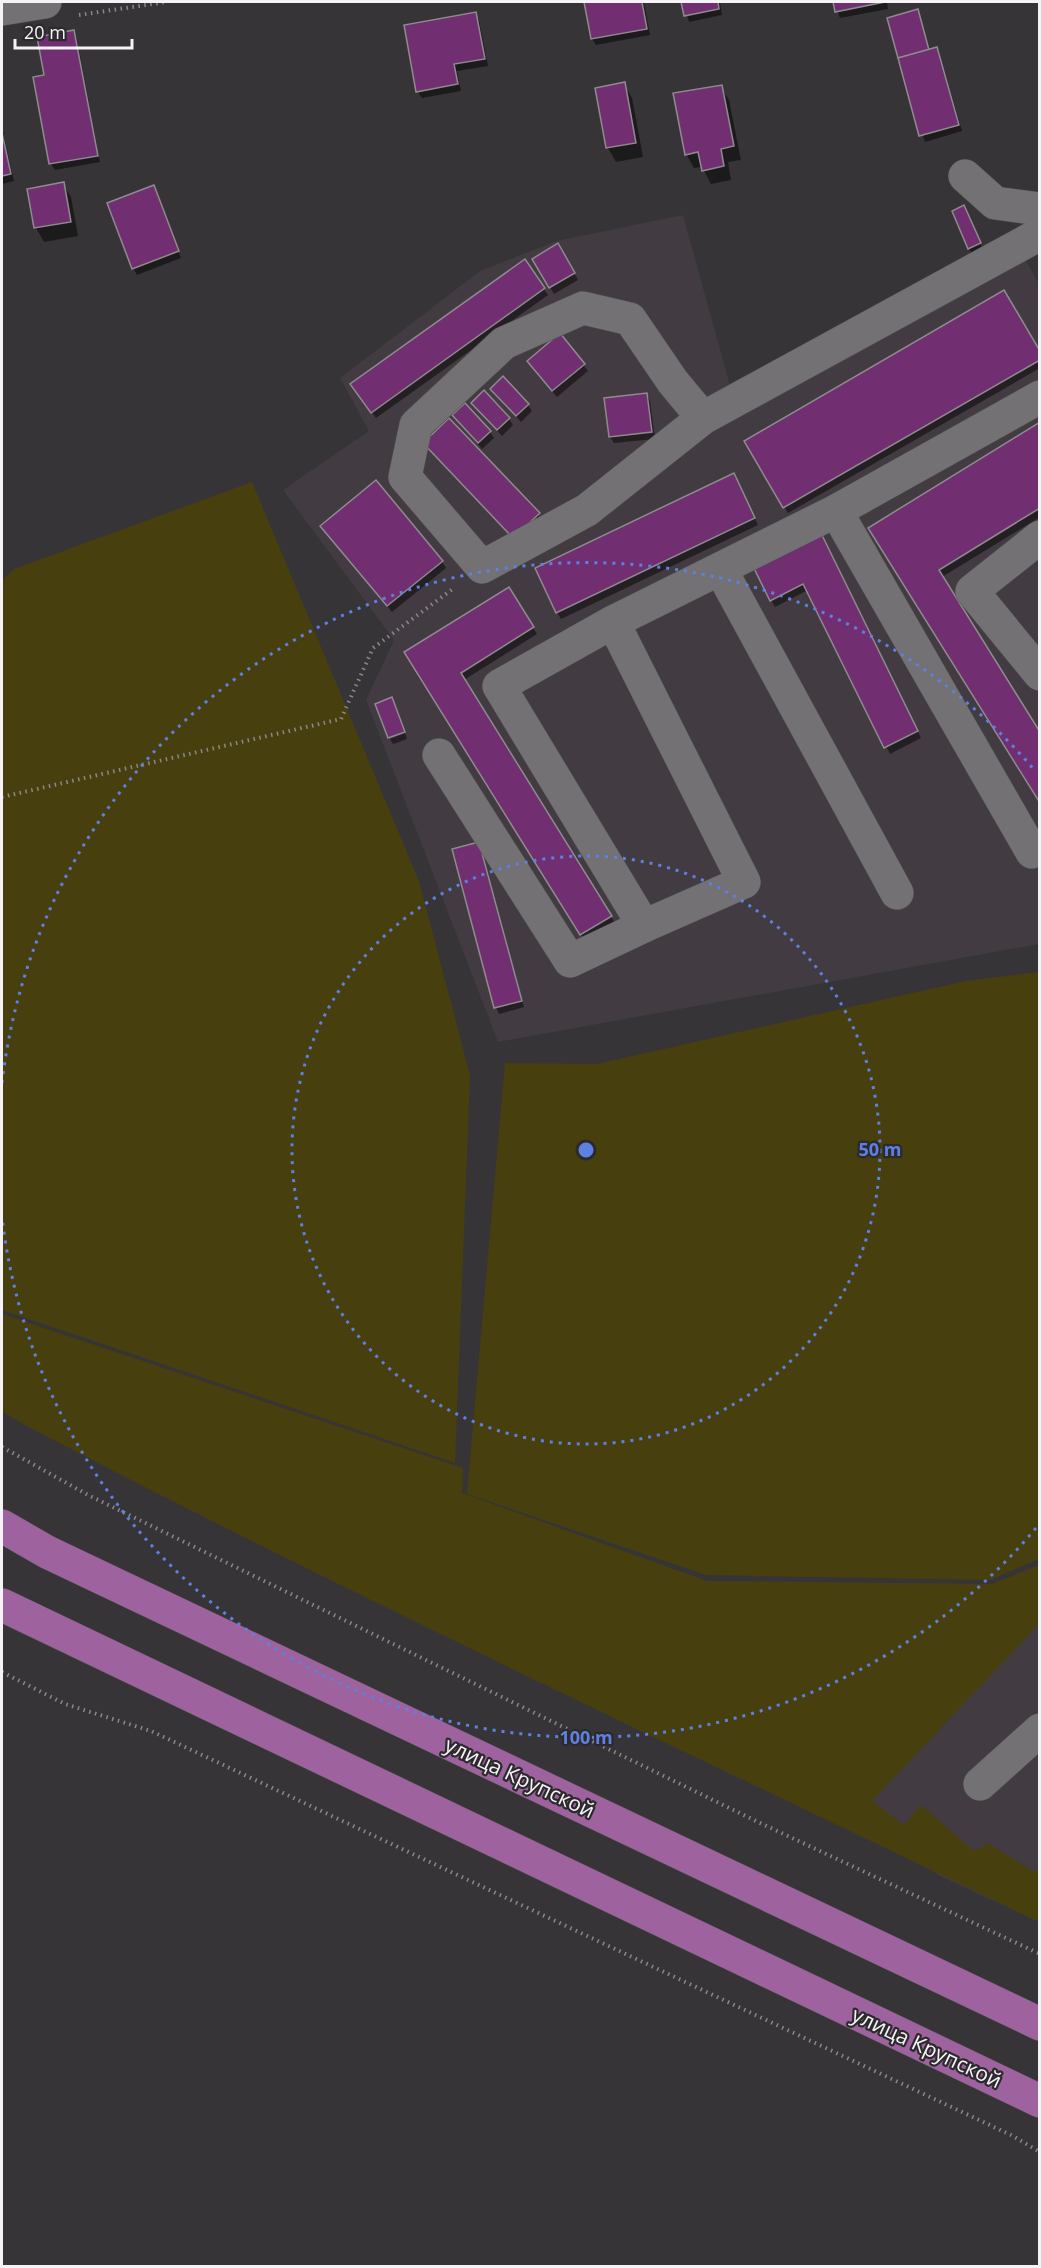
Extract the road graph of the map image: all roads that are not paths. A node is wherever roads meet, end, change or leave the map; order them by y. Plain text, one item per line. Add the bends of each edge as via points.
1 (45, 2) edge
2 (2, 9) edge
3 (964, 176) dead end
4 (1040, 209) edge
5 (1040, 234) edge
6 (1040, 397) edge
7 (703, 418) junction
8 (836, 511) junction
9 (1040, 537) edge
10 (721, 570) junction
11 (613, 622) junction
12 (1040, 674) edge
13 (439, 755) dead end
14 (1032, 852) dead end
15 (897, 893) dead end
16 (644, 926) junction
17 (2, 1526) edge
18 (2, 1605) edge
19 (1040, 1730) edge
20 (980, 1784) dead end
21 (1040, 2024) edge
22 (1040, 2101) edge

1 - 2 street
3 - 4 street via 995,203
5 - 7 street
6 - 8 street
7 - 7 street via 630,319 583,308 504,344 416,425 405,477 482,567 587,510
8 - 10 street
8 - 14 street
9 - 12 street via 972,591
10 - 11 street
10 - 15 street
11 - 16 street via 744,882
11 - 16 street via 499,686
13 - 16 street via 570,961
17 - 21 main road, улица Крупской via 47,1552
18 - 22 main road, улица Крупской
19 - 20 street

